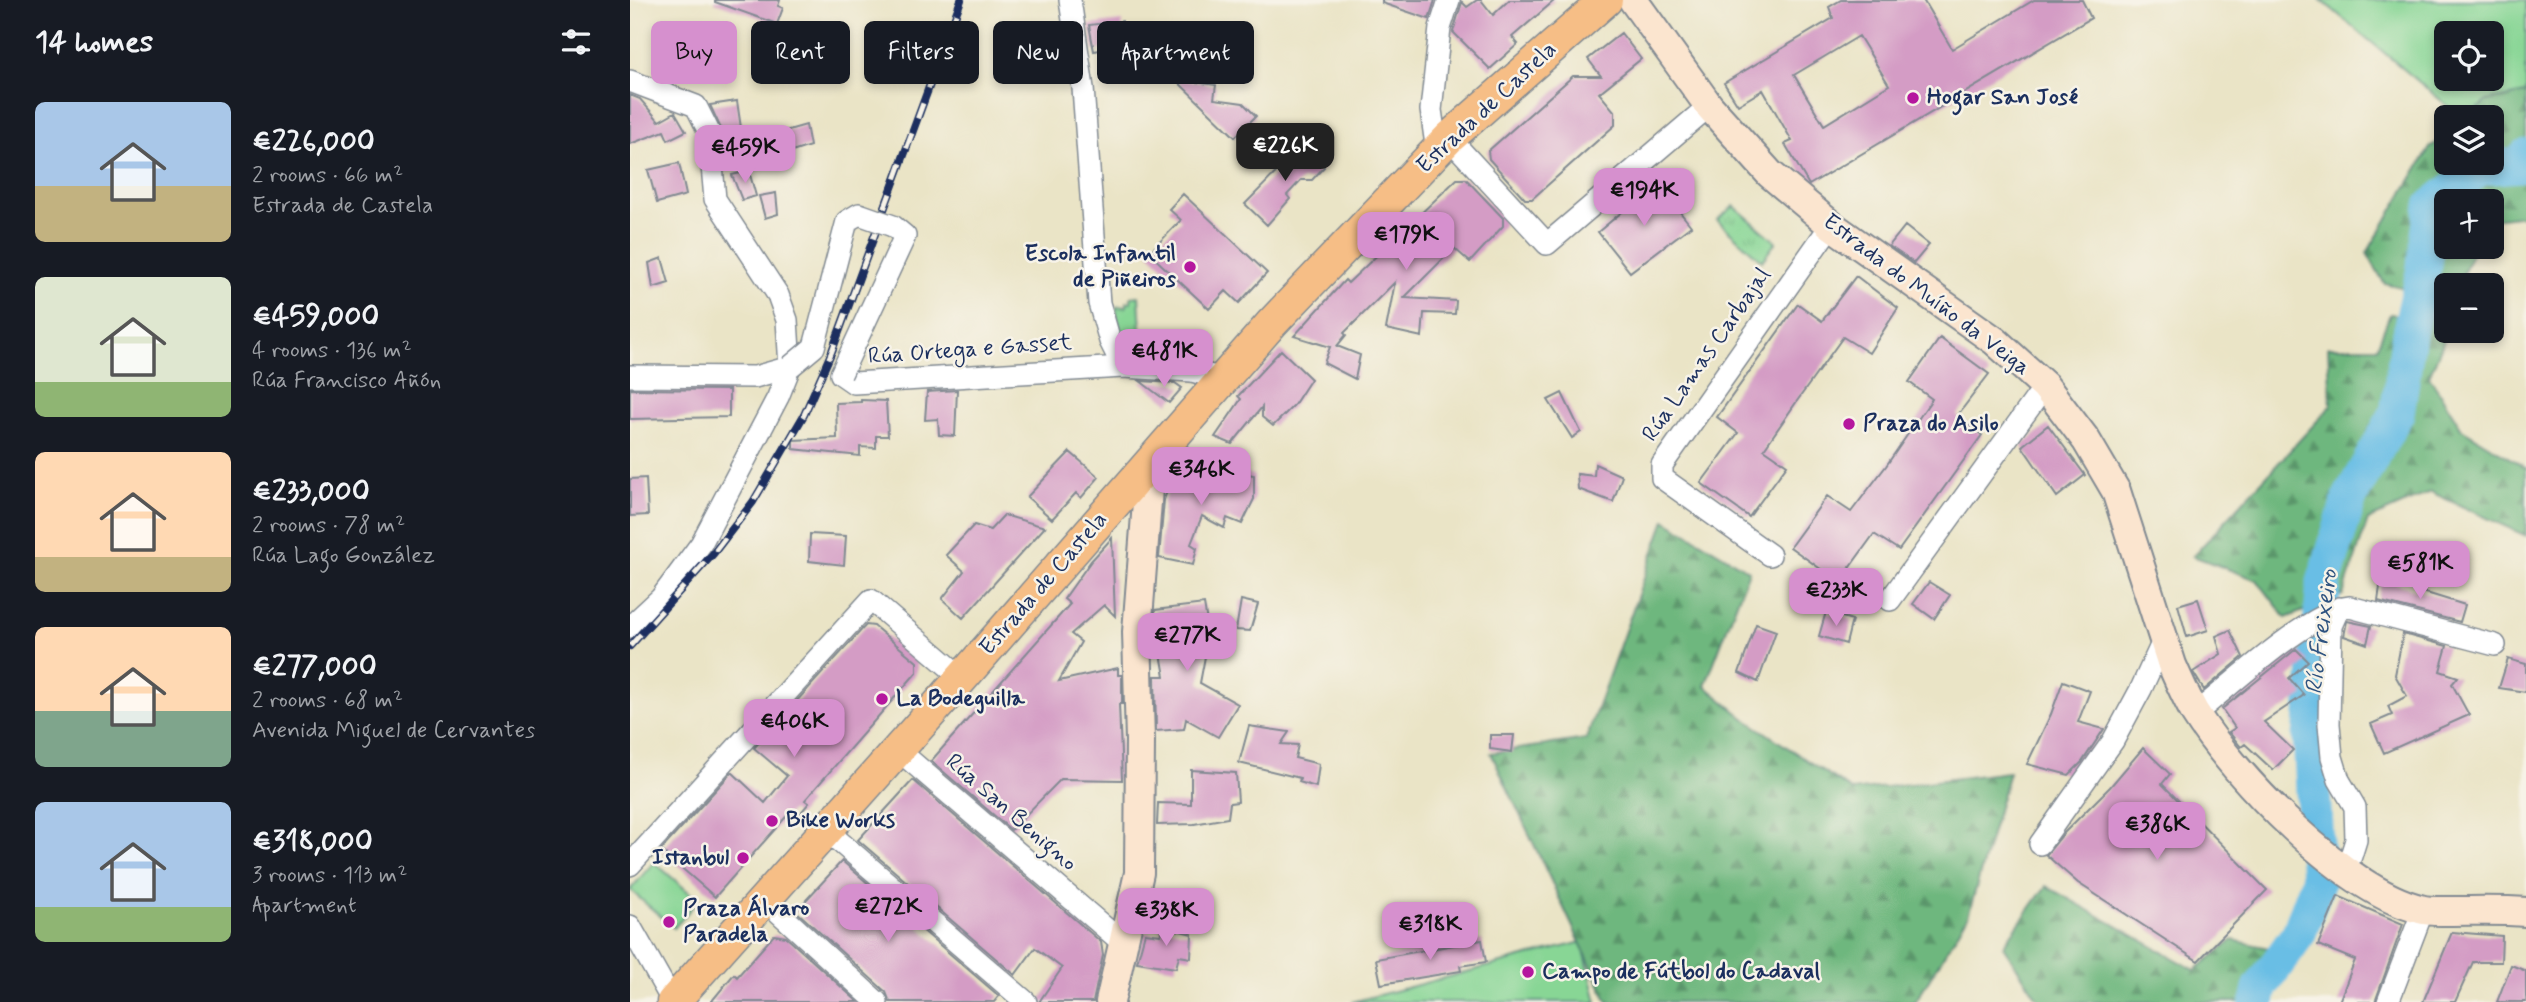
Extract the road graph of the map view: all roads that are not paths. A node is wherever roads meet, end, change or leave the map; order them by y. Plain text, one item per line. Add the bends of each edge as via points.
1 (1070, 0) edge
2 (1449, 0) edge
3 (1605, 0) edge
4 (1633, 0) edge
5 (630, 81) edge
6 (1709, 106) junction
7 (1443, 145) junction
8 (1831, 225) junction
9 (790, 367) junction
10 (1123, 367) junction
11 (630, 376) edge
12 (1224, 379) junction
13 (2045, 386) junction
14 (1150, 463) junction
15 (1770, 555) dead end
16 (1890, 600) dead end
17 (2334, 610) junction
18 (630, 627) edge
19 (2164, 639) junction
20 (2494, 645) dead end
21 (962, 678) junction
22 (2196, 713) junction
23 (897, 749) junction
24 (826, 830) junction
25 (2040, 844) dead end
26 (630, 865) edge
27 (2338, 865) junction
28 (765, 900) junction
29 (2423, 910) junction
30 (2526, 912) edge
31 (630, 926) edge
32 (1124, 944) junction
33 (673, 1002) edge
34 (877, 1002) edge
35 (1026, 1002) edge
36 (1110, 1002) edge
37 (2388, 1002) edge

1 - 10 street via 1083,88 1099,303
2 - 7 street via 1440,28 1430,110
3 - 7 main road, Estrada de Castela
4 - 6 street, Estrada do Muíño da Veiga
5 - 9 street via 696,106 709,132 715,199 778,295 787,320
6 - 7 street via 1546,244
6 - 8 street, Estrada do Muíño da Veiga via 1770,174
7 - 12 main road, Estrada de Castela
8 - 13 street, Estrada do Muíño da Veiga via 1995,341
8 - 15 street, Rúa Lamas Carbajal via 1662,465 1662,478
9 - 10 street, Rúa Ortega e Gasset, bridge via 814,347 847,221 859,214 893,226 905,236 841,374 853,383
9 - 11 street, Rúa Ortega e Gasset via 755,377
9 - 18 street via 701,544 661,598
10 - 12 street, Rúa Ortega e Gasset via 1192,371
12 - 14 main road, Estrada de Castela
13 - 16 street
13 - 19 street, Estrada do Muíño da Veiga via 2086,440 2116,491
14 - 21 main road, Estrada de Castela
14 - 32 street via 1138,632 1139,873
17 - 20 street via 2350,607
17 - 22 street via 2309,623
17 - 27 street via 2332,757 2355,807 2356,840 2351,856
19 - 22 street, Estrada do Muíño da Veiga
19 - 25 street via 2113,741
21 - 23 main road, Estrada de Castela
21 - 26 street via 871,600
22 - 27 street, Estrada do Muíño da Veiga via 2234,766
23 - 24 main road, Estrada de Castela
23 - 32 street, Rúa San Benigno
24 - 28 main road, Estrada de Castela
24 - 35 street
27 - 29 street, Estrada do Muíño da Veiga via 2367,888
28 - 33 main road, Estrada de Castela
28 - 34 street
29 - 30 street, Estrada do Muíño da Veiga
29 - 37 street
31 - 33 street
32 - 36 street

